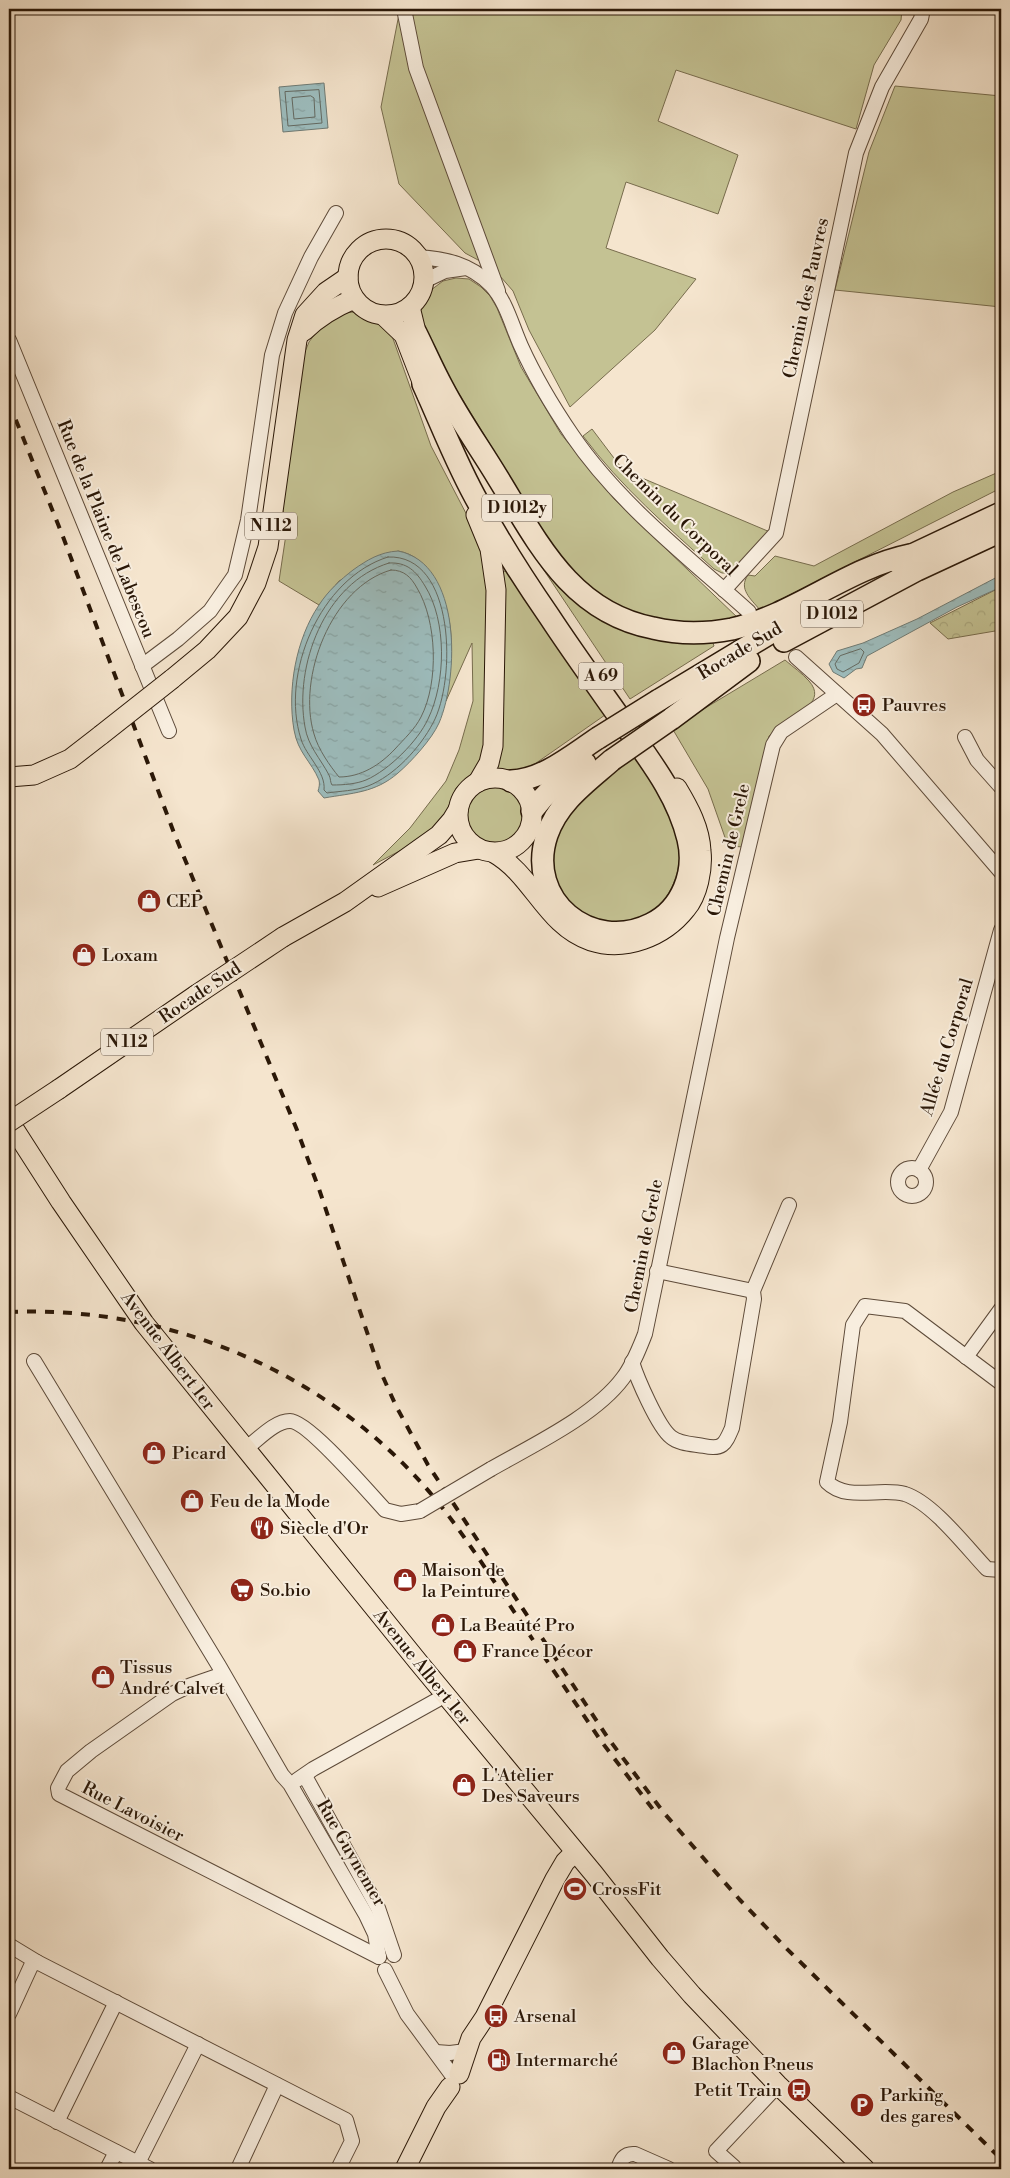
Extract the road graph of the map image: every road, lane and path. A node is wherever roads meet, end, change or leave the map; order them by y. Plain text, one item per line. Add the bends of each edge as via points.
1 (404, 9) edge
2 (923, 9) edge
3 (336, 213) dead end
4 (418, 257) junction
5 (467, 268) junction
6 (348, 277) junction
7 (424, 281) junction
8 (354, 299) junction
9 (501, 299) junction
10 (410, 307) junction
11 (384, 316) junction
12 (416, 333) junction
13 (9, 340) edge
14 (297, 340) junction
15 (423, 384) junction
16 (1001, 513) edge
17 (1001, 530) edge
18 (910, 555) junction
19 (724, 590) junction
20 (749, 612) dead end
21 (796, 657) dead end
22 (142, 666) junction
23 (837, 694) junction
24 (665, 710) junction
25 (169, 731) dead end
26 (965, 737) dead end
27 (605, 750) junction
28 (9, 777) edge
29 (511, 781) junction
30 (478, 782) junction
31 (1001, 788) edge
32 (458, 810) junction
33 (532, 811) junction
34 (486, 851) junction
35 (1001, 872) edge
36 (345, 902) junction
37 (1001, 930) edge
38 (12, 1125) edge
39 (919, 1170) dead end
40 (789, 1205) dead end
41 (657, 1271) junction
42 (753, 1290) junction
43 (1001, 1309) edge
44 (966, 1356) junction
45 (34, 1361) dead end
46 (632, 1362) junction
47 (1001, 1383) edge
48 (245, 1450) junction
49 (1001, 1570) edge
50 (223, 1674) junction
51 (444, 1694) junction
52 (304, 1776) junction
53 (290, 1784) junction
54 (575, 1852) junction
55 (9, 1945) edge
56 (37, 1962) junction
57 (382, 1964) junction
58 (116, 2002) junction
59 (9, 2014) edge
60 (198, 2044) junction
61 (466, 2051) junction
62 (436, 2052) junction
63 (454, 2079) junction
64 (277, 2085) junction
65 (778, 2085) junction
66 (9, 2097) edge
67 (57, 2122) junction
68 (116, 2152) junction
69 (144, 2166) edge
70 (107, 2169) edge
71 (238, 2169) edge
72 (338, 2169) edge
73 (406, 2169) edge
74 (618, 2169) edge
75 (669, 2169) edge
76 (733, 2169) edge
77 (865, 2169) edge

1 - 9 street via 416,68
2 - 19 street, Chemin des Pauvres via 921,19 882,87 856,153 776,533
3 - 22 street via 285,313 272,355 248,520 235,575 210,611
4 - 5 street, Chemin du Corporal via 444,259
4 - 6 main road via 400,242 376,240 358,251 350,263
4 - 7 main road
5 - 7 street via 445,271
5 - 9 street, Chemin du Corporal via 491,285
6 - 8 main road
6 - 14 main road, N 112 via 326,292 305,315
7 - 10 main road via 420,296
8 - 11 main road via 364,309
8 - 14 main road via 333,307
9 - 19 street, Chemin du Corporal via 521,347 573,437 615,488
10 - 11 main road via 398,314
10 - 12 main road
11 - 15 main road via 404,335
12 - 18 highway, D 1012y via 443,389 545,554 573,587 607,613 640,626 666,631 698,633 732,629 791,606 889,560
12 - 34 main road, A 69 via 458,448 483,495 684,799 699,832 700,872 687,909 671,924 654,936 609,945 590,940 558,922 515,869
13 - 22 street, Rue de la Plaine de Labescou
14 - 28 main road, N 112, bridge via 268,548 256,583 238,617 207,650 70,759 34,775
15 - 27 highway, A 69 via 478,502 548,615 660,775 683,820 691,860 688,882 681,897 658,921 624,934 606,933 572,919 558,907 548,889 544,872 546,836 554,819
15 - 30 main road via 448,456 484,532 496,590 493,746 489,763
16 - 18 highway, Rocade Sud
17 - 24 highway, Rocade Sud / D 1012 via 900,579
18 - 24 highway, Rocade Sud / D 1012 via 746,646
19 - 20 street, Chemin du Corporal
21 - 23 street
22 - 25 street, Rue de la Plaine de Labescou
23 - 35 street via 882,734
23 - 41 street, Chemin de Grele via 781,732 772,745
24 - 27 highway, Rocade Sud / D 1012
26 - 31 street via 977,760
27 - 29 highway, Rocade Sud / D 1012 via 523,781
27 - 33 highway, Rocade Sud / D 1012 via 557,782
29 - 30 main road via 494,778
29 - 33 main road via 528,799
30 - 32 main road via 461,798
32 - 34 main road via 460,828 471,844
32 - 36 main road, Rocade Sud via 439,836
33 - 34 main road via 531,824 518,845 506,851
34 - 36 main road, Rocade Sud via 455,853
36 - 38 main road, Rocade Sud / N 112, bridge via 283,937 196,995 59,1088
37 - 39 street, Allée du Corporal via 951,1112
38 - 48 main road, Avenue Albert 1er via 144,1323
40 - 42 street
41 - 42 street
41 - 46 street, Chemin de Grele via 645,1334
42 - 46 street via 732,1428 726,1442 719,1447 678,1441 669,1436 647,1398
43 - 44 street
44 - 47 street
44 - 49 street via 905,1311 865,1306 853,1325 840,1422 826,1482 834,1489 904,1494 924,1503 987,1569
45 - 50 street, Rue Guynemer
46 - 48 street, Chemin de Grele, bridge via 623,1378 600,1402 420,1511 401,1514 385,1510 313,1434 299,1424 282,1423
48 - 51 main road, Avenue Albert 1er
50 - 53 street, Rue Guynemer
50 - 57 street, Rue Lavoisier via 172,1694 91,1751 67,1771 58,1788 59,1794
51 - 52 street
51 - 54 main road, Avenue Albert 1er
52 - 53 street
52 - 57 street, Rue Guynemer via 378,1908 394,1955 386,1952
53 - 57 street, Rue Guynemer via 366,1915 375,1934
54 - 61 main road via 555,1879
54 - 65 main road, Avenue Albert 1er via 692,1995
55 - 56 street
56 - 58 street
56 - 59 street via 31,1966
57 - 62 street via 407,2014
58 - 60 street
58 - 67 street
60 - 64 street
60 - 69 street
61 - 62 street
61 - 63 main road
62 - 63 street
63 - 73 main road via 436,2107
64 - 71 street
64 - 72 street via 346,2120 352,2141
65 - 76 street via 716,2151
65 - 77 main road, Avenue Albert 1er
66 - 67 street
67 - 68 street
68 - 69 street
68 - 70 street
74 - 75 street via 624,2156 630,2153

